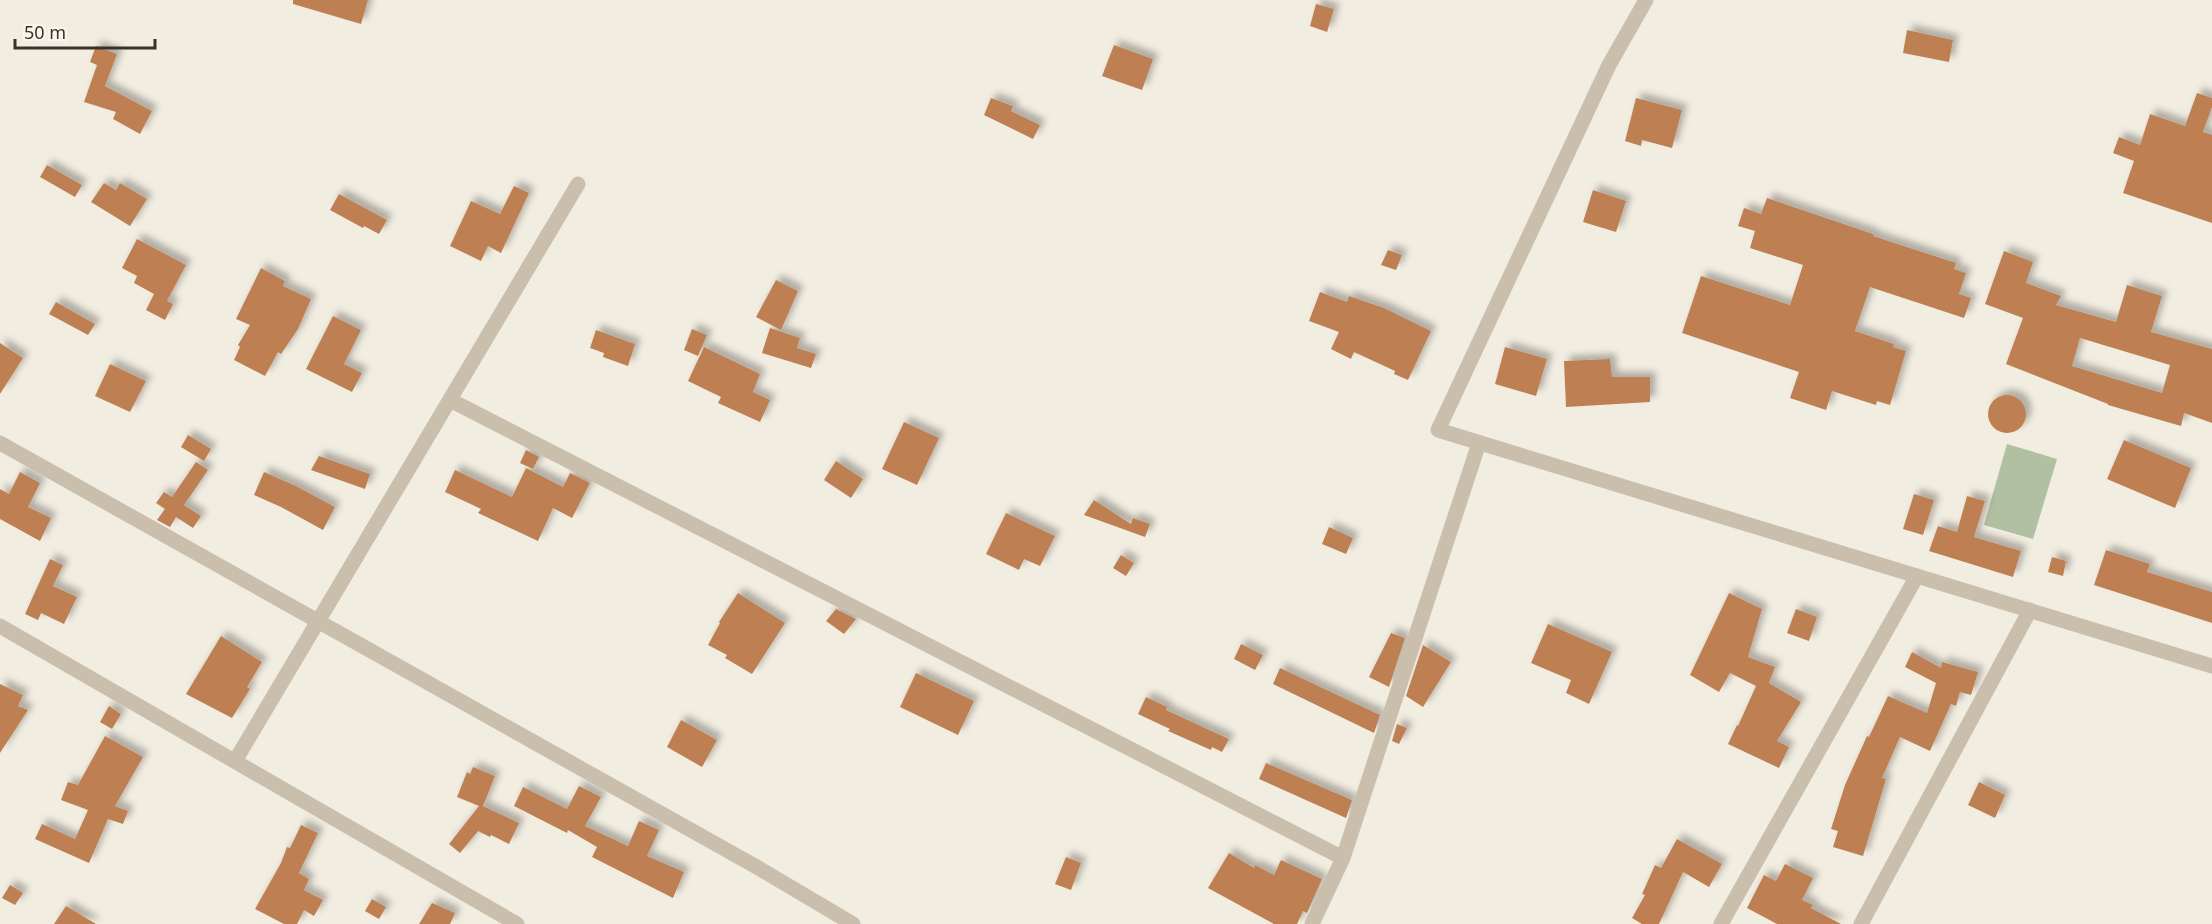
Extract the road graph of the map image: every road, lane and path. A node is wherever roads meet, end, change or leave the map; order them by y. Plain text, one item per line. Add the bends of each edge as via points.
1 (1646, 0) edge
2 (578, 184) dead end
3 (450, 400) junction
4 (0, 443) edge
5 (1479, 443) junction
6 (1917, 576) junction
7 (2030, 610) junction
8 (318, 622) junction
9 (0, 626) edge
10 (2212, 666) edge
11 (235, 761) junction
12 (1343, 858) junction
13 (517, 924) edge
14 (853, 924) edge
15 (1312, 924) edge
16 (1721, 924) edge
17 (1861, 924) edge

1 - 5 street via 1609,65 1438,430
2 - 3 street
3 - 8 street
3 - 12 street
4 - 8 street
5 - 6 street
5 - 12 street
6 - 7 street
6 - 16 street
7 - 10 street
7 - 17 street
8 - 11 street
8 - 14 street
9 - 11 street
11 - 13 street
12 - 15 street

